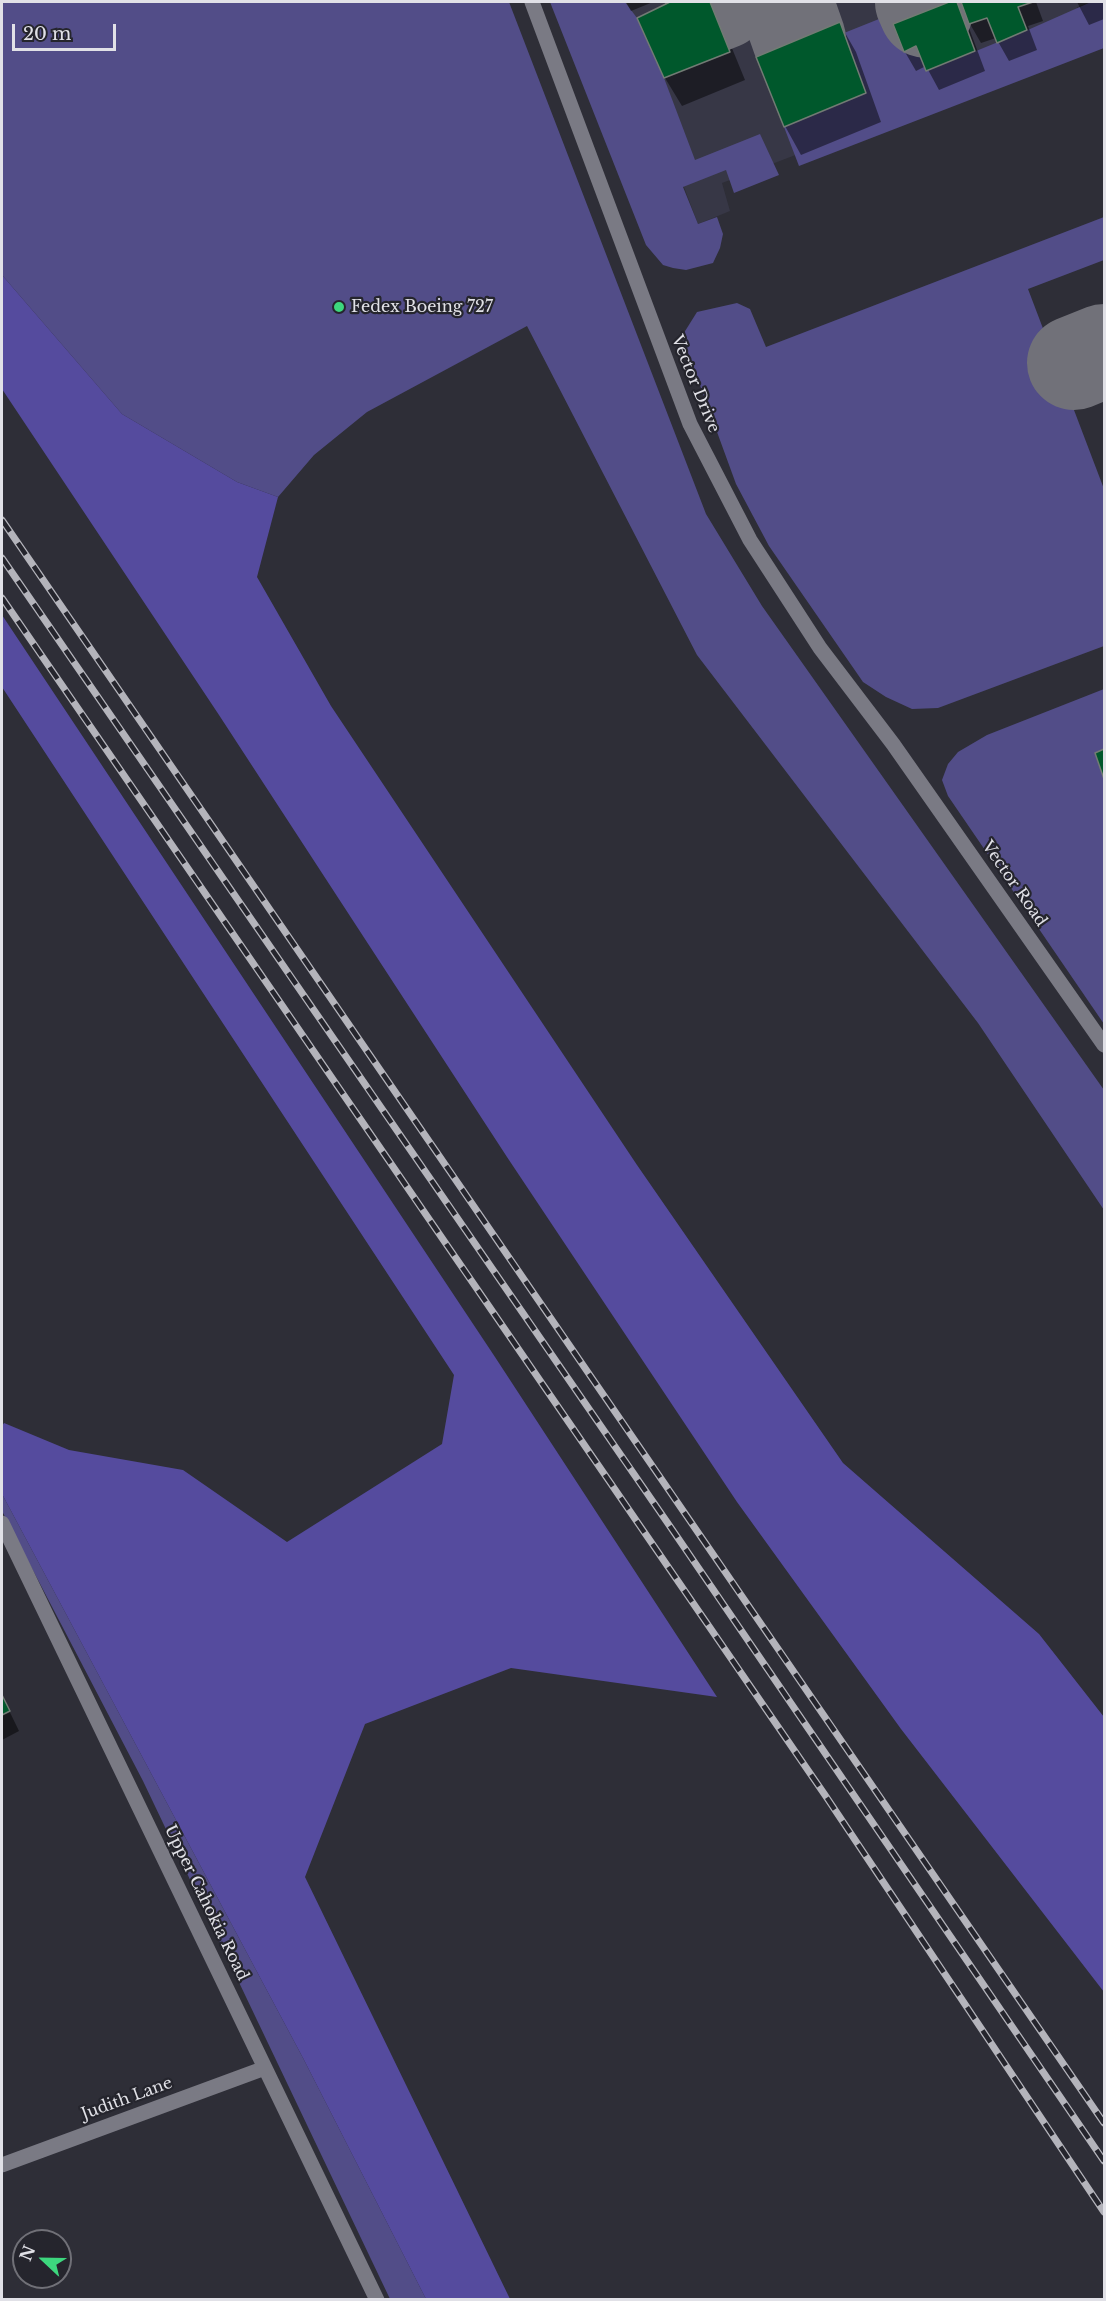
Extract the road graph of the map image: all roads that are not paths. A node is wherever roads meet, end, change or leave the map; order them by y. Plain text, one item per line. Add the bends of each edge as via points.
1 (532, 2) edge
2 (893, 744) joint
3 (1104, 1045) edge
4 (2, 1523) edge
5 (266, 2068) junction
6 (2, 2164) edge
7 (377, 2300) edge

1 - 2 street, Vector Drive via 690,424 750,540 820,648
2 - 3 street, Vector Road
4 - 5 street, Upper Cahokia Road
5 - 6 street, Judith Lane
5 - 7 street, Upper Cahokia Road

